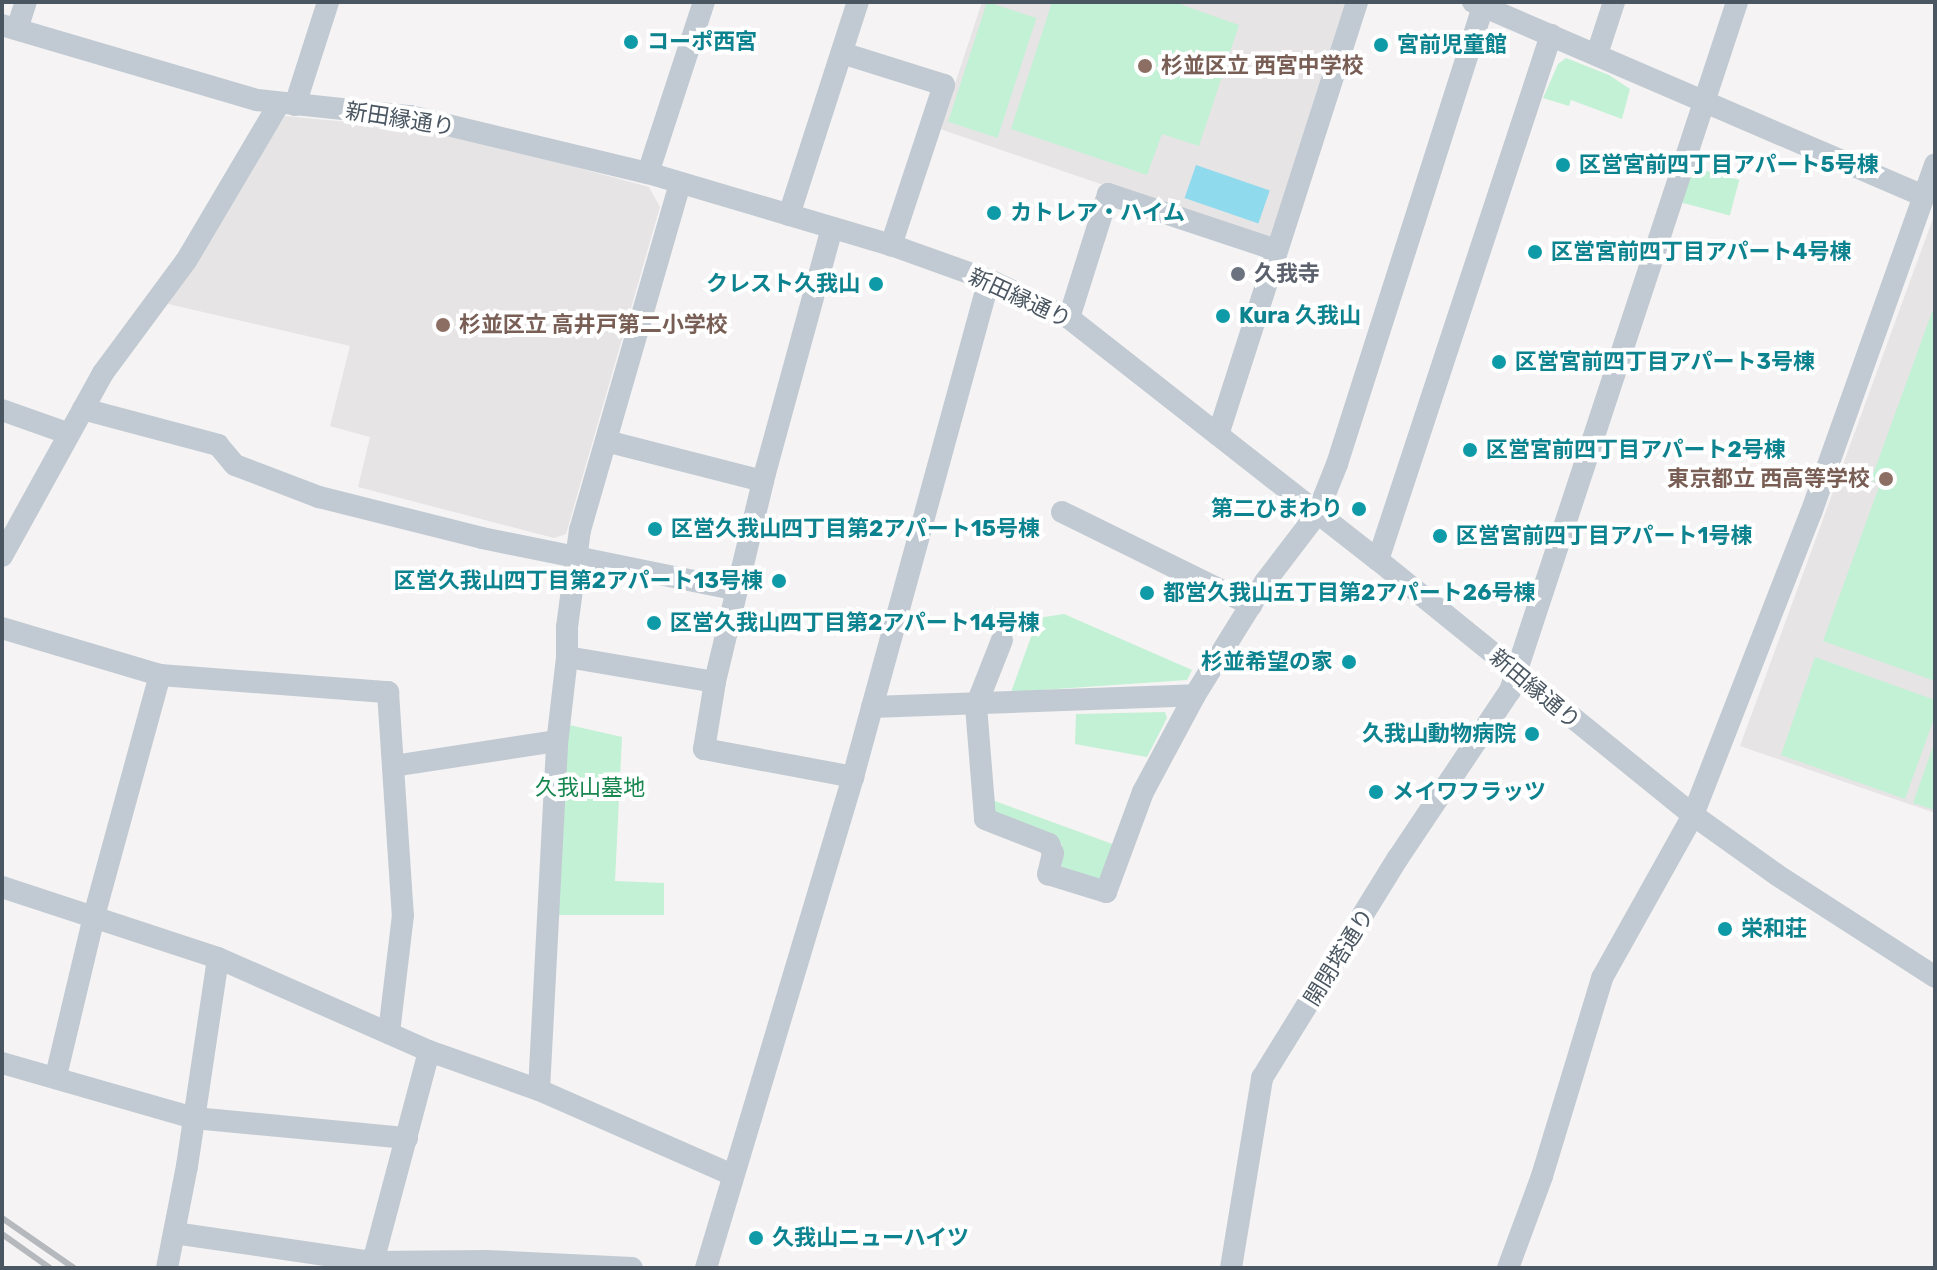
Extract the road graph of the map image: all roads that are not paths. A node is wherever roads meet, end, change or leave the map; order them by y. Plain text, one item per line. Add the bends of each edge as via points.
1 (26, 2) edge
2 (328, 2) edge
3 (704, 2) edge
4 (858, 2) edge
5 (1357, 2) edge
6 (1614, 2) edge
7 (1737, 2) edge
8 (1480, 3) edge
9 (9, 27) edge
10 (1551, 35) junction
11 (842, 53) junction
12 (1597, 54) junction
13 (1705, 101) junction
14 (287, 105) junction
15 (1935, 164) edge
16 (648, 173) junction
17 (680, 183) junction
18 (1924, 196) junction
19 (789, 215) junction
20 (832, 228) junction
21 (891, 245) junction
22 (1276, 250) junction
23 (989, 280) junction
24 (1069, 318) junction
25 (83, 409) junction
26 (2, 410) edge
27 (67, 433) junction
28 (1218, 435) junction
29 (606, 441) junction
30 (763, 481) junction
31 (1062, 512) dead end
32 (1317, 514) junction
33 (2, 556) edge
34 (576, 558) junction
35 (1378, 560) junction
36 (737, 590) junction
37 (1251, 605) junction
38 (2, 628) edge
39 (1002, 640) dead end
40 (567, 657) junction
41 (1515, 672) junction
42 (160, 675) junction
43 (715, 682) junction
44 (1195, 695) junction
45 (976, 706) junction
46 (872, 707) junction
47 (557, 741) junction
48 (393, 766) junction
49 (853, 777) junction
50 (1693, 815) junction
51 (2, 887) edge
52 (94, 916) junction
53 (218, 958) junction
54 (1935, 977) edge
55 (389, 1033) junction
56 (429, 1051) junction
57 (2, 1063) edge
58 (56, 1076) junction
59 (539, 1090) junction
60 (194, 1118) junction
61 (407, 1138) junction
62 (733, 1175) junction
63 (174, 1233) junction
64 (373, 1262) junction
65 (618, 1267) edge
66 (167, 1268) edge
67 (706, 1268) edge
68 (1231, 1268) edge
69 (1508, 1268) edge

1 - 9 street
2 - 14 street
3 - 16 street
4 - 11 street
5 - 22 street
6 - 12 street
7 - 13 street, 開閉塔通り
8 - 10 street
8 - 32 street
9 - 14 street, 新田縁通り
10 - 12 street
10 - 35 street
11 - 19 street
11 - 21 street via 944,85
12 - 13 street
13 - 18 street
13 - 41 street, 開閉塔通り
14 - 16 street, 新田縁通り via 410,116
14 - 25 street
15 - 18 street
16 - 17 street, 新田縁通り
17 - 19 street, 新田縁通り
17 - 29 street
18 - 50 street via 1811,513
19 - 20 street, 新田縁通り
20 - 21 street, 新田縁通り
20 - 30 street
21 - 23 street, 新田縁通り
22 - 24 street via 1108,194
22 - 28 street
23 - 24 street, 新田縁通り
23 - 46 street
24 - 28 street, 新田縁通り
25 - 27 street
25 - 34 street via 218,445 235,465 319,497
26 - 27 street
27 - 33 street
28 - 32 street, 新田縁通り
29 - 30 street
29 - 34 street
30 - 36 street
31 - 37 street
32 - 35 street, 新田縁通り
32 - 37 street
34 - 36 street
34 - 40 street
35 - 41 street, 新田縁通り
36 - 43 street
37 - 44 street
38 - 42 street
39 - 45 street
40 - 43 street
40 - 47 street
41 - 50 street, 新田縁通り
41 - 68 street, 開閉塔通り via 1510,691 1398,858 1262,1078
42 - 48 street via 388,692
42 - 52 street
43 - 49 street via 704,749
44 - 45 street
44 - 45 street via 1143,792 1106,892 1048,874 1053,853 1049,844 985,819
45 - 46 street
46 - 49 street
47 - 48 street
47 - 59 street
48 - 55 street via 403,915
49 - 62 street
50 - 54 street, 新田縁通り
50 - 69 street via 1602,978
51 - 52 street
52 - 53 street
52 - 58 street
53 - 55 street
53 - 60 street
55 - 56 street
56 - 59 street
56 - 61 street
57 - 58 street
58 - 60 street
59 - 62 street
60 - 61 street
60 - 63 street
61 - 64 street
62 - 67 street
63 - 64 street
63 - 66 street
64 - 65 street

